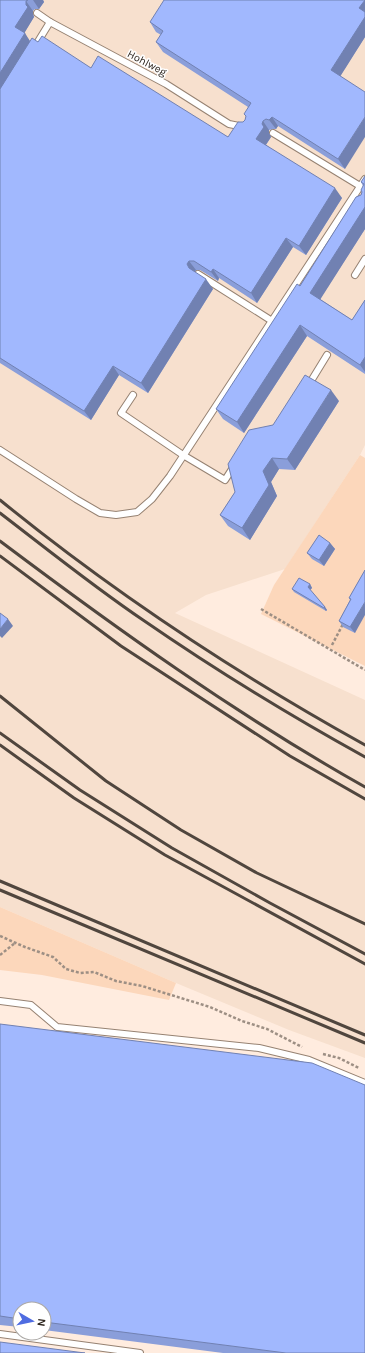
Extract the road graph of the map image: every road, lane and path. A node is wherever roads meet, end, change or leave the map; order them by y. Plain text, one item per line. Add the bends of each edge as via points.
1 (37, 13) dead end
2 (50, 22) junction
3 (30, 55) edge
4 (248, 127) edge
5 (273, 133) dead end
6 (365, 179) edge
7 (360, 186) junction
8 (365, 259) edge
9 (198, 274) edge
10 (355, 275) dead end
11 (272, 321) junction
12 (327, 356) edge
13 (302, 394) edge
14 (133, 395) dead end
15 (0, 450) edge
16 (183, 455) junction
17 (237, 462) edge
18 (261, 608) dead end
19 (345, 618) edge
20 (332, 645) dead end
21 (365, 670) edge
22 (0, 936) edge
23 (16, 943) junction
24 (0, 955) edge
25 (0, 1001) edge
26 (306, 1049) dead end
27 (319, 1053) dead end
28 (365, 1071) edge
29 (365, 1083) edge
30 (0, 1334) edge
31 (140, 1353) edge

1 - 2 lane, Hohlweg
2 - 3 lane
2 - 4 lane, Hohlweg via 166,84 228,124
5 - 7 lane
6 - 7 lane
7 - 11 lane via 357,198
8 - 10 lane
9 - 11 lane
11 - 16 lane
12 - 13 lane
14 - 16 lane via 122,413
15 - 16 lane via 100,513 116,515 137,512 152,500
16 - 17 lane via 225,480
18 - 21 path
19 - 20 path
22 - 23 path
23 - 24 path
23 - 26 path via 53,956 66,969 80,973 94,972 116,981 142,986 210,1007 242,1021 267,1028
25 - 29 lane via 31,1005 57,1027 259,1048 309,1060
27 - 28 path via 339,1058
30 - 31 lane

